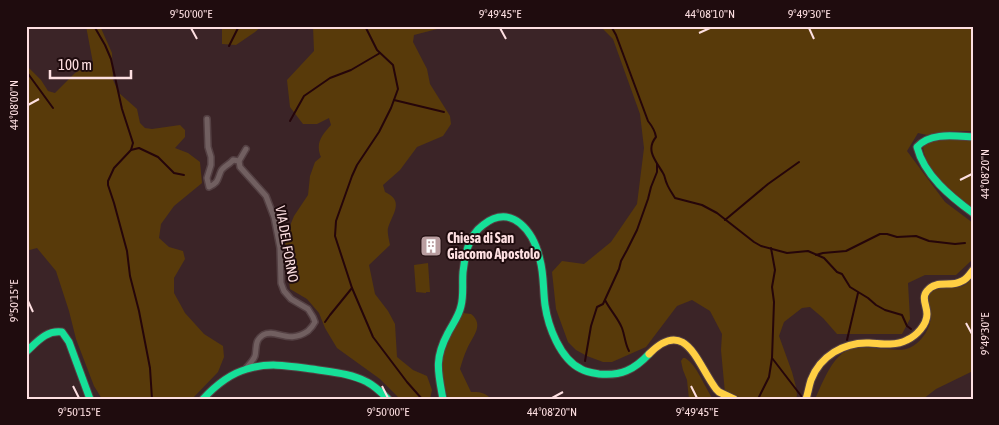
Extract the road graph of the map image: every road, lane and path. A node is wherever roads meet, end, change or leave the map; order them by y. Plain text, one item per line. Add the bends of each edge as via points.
1 (207, 119) dead end
2 (973, 137) edge
3 (246, 149) dead end
4 (239, 161) junction
5 (973, 213) edge
6 (973, 270) edge
7 (26, 352) edge
8 (245, 370) junction
9 (90, 399) edge
10 (203, 399) edge
11 (388, 399) edge
12 (444, 399) edge
13 (734, 399) edge
14 (806, 399) edge

1 - 4 street via 211,157 207,178 209,188 233,160
2 - 5 street via 935,136 921,141 917,147 935,181 951,198
3 - 4 street
4 - 8 street, VIA DEL FORNO via 266,196 274,217 284,291 308,309 315,322 299,336 261,336 255,356
6 - 14 street via 962,283 938,284 928,290 923,298 926,320 911,338 898,344 851,344 834,351 820,365
7 - 9 street via 46,335 62,332 69,342
8 - 10 street via 215,387
8 - 11 street via 275,365 342,374 368,382
12 - 13 street via 438,360 462,304 468,243 482,225 501,216 514,218 529,233 540,261 551,329 563,352 580,369 611,374 630,370 655,346 678,339 689,347 716,389

